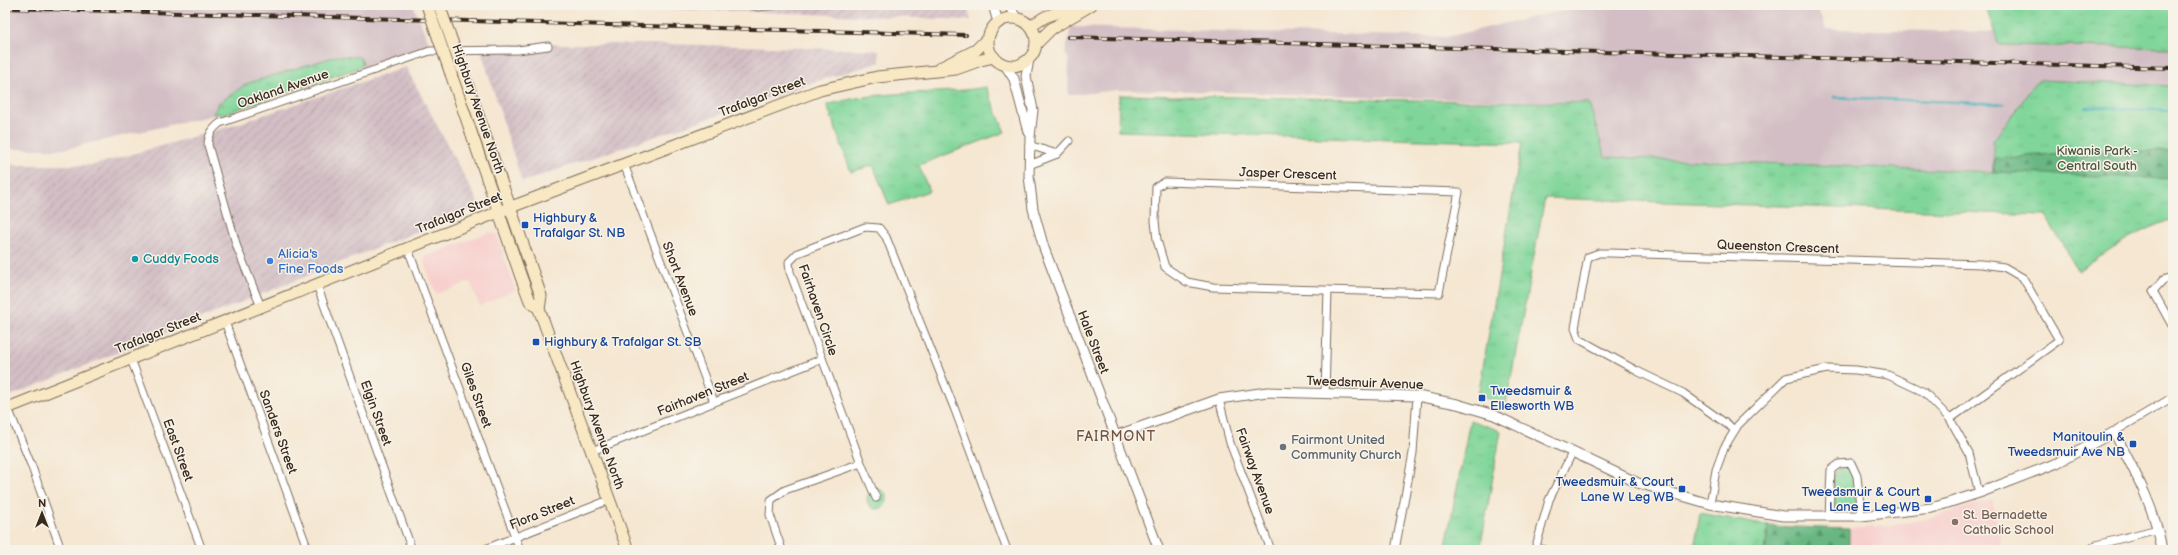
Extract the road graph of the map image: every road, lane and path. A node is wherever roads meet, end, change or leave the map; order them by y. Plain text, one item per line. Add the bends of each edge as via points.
1 (427, 5) edge
2 (439, 5) edge
3 (751, 5) edge
4 (776, 5) edge
5 (993, 5) edge
6 (1009, 5) edge
7 (1078, 5) edge
8 (1091, 5) edge
9 (1016, 18) junction
10 (998, 22) junction
11 (1031, 26) junction
12 (988, 38) junction
13 (1037, 43) junction
14 (548, 46) dead end
15 (994, 57) junction
16 (1029, 59) junction
17 (1005, 65) junction
18 (932, 72) junction
19 (1030, 141) junction
20 (1068, 141) dead end
21 (1057, 154) junction
22 (624, 164) junction
23 (1029, 164) junction
24 (511, 207) junction
25 (498, 213) junction
26 (408, 248) junction
27 (2173, 277) edge
28 (317, 285) junction
29 (1328, 290) junction
30 (261, 307) junction
31 (539, 309) junction
32 (225, 322) junction
33 (2173, 327) edge
34 (131, 359) junction
35 (822, 359) junction
36 (1325, 394) junction
37 (1417, 396) junction
38 (2173, 397) edge
39 (1219, 399) junction
40 (714, 402) junction
41 (7, 409) edge
42 (1950, 419) junction
43 (1735, 430) junction
44 (2114, 432) junction
45 (1115, 436) junction
46 (592, 451) junction
47 (1572, 453) junction
48 (861, 463) junction
49 (1979, 492) junction
50 (876, 498) dead end
51 (609, 500) junction
52 (1710, 504) junction
53 (1829, 516) junction
54 (1861, 516) junction
55 (2158, 529) junction
56 (516, 537) junction
57 (1535, 549) edge
58 (61, 550) edge
59 (202, 550) edge
60 (308, 550) edge
61 (412, 550) edge
62 (483, 550) edge
63 (520, 550) edge
64 (628, 550) edge
65 (782, 550) edge
66 (1007, 550) edge
67 (1159, 550) edge
68 (1271, 550) edge
69 (1395, 550) edge
70 (1546, 550) edge
71 (2090, 550) edge
72 (2162, 550) edge

1 - 25 main road, Highbury Avenue North, bridge
2 - 24 main road, Highbury Avenue North, bridge
3 - 4 street
5 - 10 street
6 - 9 street
7 - 11 main road via 1045,17
8 - 13 main road via 1051,29
9 - 10 main road
9 - 11 main road
10 - 12 main road
11 - 13 main road via 1036,34
12 - 15 main road via 988,45
12 - 18 main road, Trafalgar Street via 976,50
13 - 16 main road via 1035,52
14 - 30 street, Oakland Avenue via 518,50 430,51 227,120 214,128 208,144 237,247
15 - 17 main road
15 - 18 main road, Trafalgar Street via 956,69
16 - 17 main road via 1018,65
16 - 19 street, Hale Street via 1026,76 1033,110
17 - 19 street, Hale Street via 1014,80
18 - 22 main road, Trafalgar Street via 877,78 820,90
19 - 21 street
19 - 23 street, Hale Street
20 - 21 street
21 - 23 street
22 - 24 main road, Trafalgar Street
22 - 40 street, Short Avenue
23 - 45 street, Hale Street via 1033,209 1044,248
24 - 25 main road, Trafalgar Street
24 - 31 main road, Highbury Avenue North via 541,296
25 - 26 main road, Trafalgar Street
25 - 31 main road, Highbury Avenue North via 530,301
26 - 28 main road, Trafalgar Street
26 - 56 street, Giles Street
27 - 33 street via 2163,280 2153,292
28 - 30 main road, Trafalgar Street
28 - 61 street, Elgin Street
29 - 29 street, Jasper Crescent via 1213,287 1187,282 1165,267 1157,240 1156,187 1165,182 1458,192 1439,292
29 - 36 street
30 - 32 main road, Trafalgar Street
31 - 46 main road, Highbury Avenue North
32 - 34 main road, Trafalgar Street
32 - 60 street, Sanders Street
34 - 41 main road, Trafalgar Street
34 - 59 street, East Street
35 - 40 street, Fairhaven Street
35 - 48 street, Fairhaven Circle
35 - 66 street, Fairhaven Circle via 788,262 798,253 865,227 878,228 886,238 950,396
36 - 37 street, Tweedsmuir Avenue
36 - 39 street, Tweedsmuir Avenue via 1268,392
37 - 47 street, Tweedsmuir Avenue via 1458,404 1494,415
37 - 69 street via 1413,453
38 - 44 street, Tweedsmuir Avenue
39 - 45 street, Tweedsmuir Avenue
39 - 68 street, Fairway Avenue via 1230,443
40 - 46 street, Fairhaven Street
41 - 58 street via 32,467
42 - 43 street via 1924,392 1888,375 1827,369 1786,378
42 - 43 street, Queenston Crescent via 2059,340 2023,278 2004,267 1981,264 1610,253 1599,253 1588,258 1575,328 1579,339 1683,393
42 - 49 street via 1969,453
43 - 52 street via 1724,448 1716,470
44 - 49 street, Tweedsmuir Avenue via 2057,463
44 - 55 street via 2139,480
45 - 67 street, Hale Street
46 - 51 main road, Highbury Avenue North
47 - 52 street, Tweedsmuir Avenue via 1638,483
47 - 57 street via 1549,500
48 - 50 street, Fairhaven Circle
48 - 65 street via 785,490 771,500 770,515
49 - 54 street, Tweedsmuir Avenue via 1932,508
51 - 56 street, Flora Street
51 - 64 main road, Highbury Avenue North
52 - 53 street, Tweedsmuir Avenue via 1783,516
53 - 54 street, Tweedsmuir Avenue
53 - 54 street via 1831,470 1839,464 1851,463 1857,476
55 - 71 street via 2096,545
55 - 72 street
56 - 62 street, Flora Street
56 - 63 street, Giles Street
57 - 70 street

